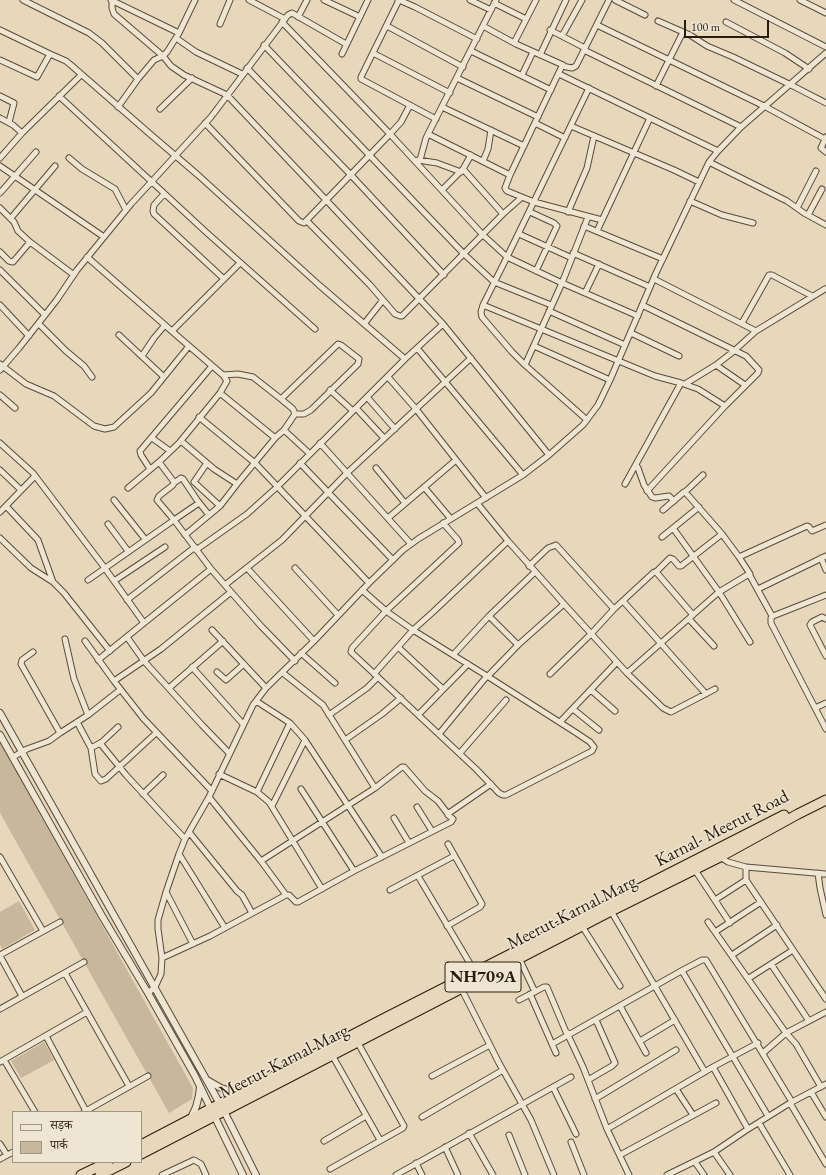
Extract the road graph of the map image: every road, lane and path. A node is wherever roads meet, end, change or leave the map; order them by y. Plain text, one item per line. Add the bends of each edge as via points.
1 (23, 0) edge
2 (112, 0) edge
3 (195, 0) edge
4 (230, 0) edge
5 (249, 0) edge
6 (307, 0) edge
7 (324, 0) edge
8 (368, 0) edge
9 (398, 0) edge
10 (470, 0) edge
11 (536, 0) edge
12 (566, 0) edge
13 (582, 0) edge
14 (609, 0) edge
15 (615, 0) edge
16 (734, 0) edge
17 (800, 0) edge
18 (495, 2) edge
19 (491, 10) junction
20 (826, 13) edge
21 (644, 15) dead end
22 (360, 17) junction
23 (298, 18) junction
24 (526, 20) junction
25 (284, 21) junction
26 (658, 21) dead end
27 (726, 22) dead end
28 (220, 24) dead end
29 (597, 24) junction
30 (387, 26) junction
31 (484, 26) junction
32 (0, 30) edge
33 (550, 30) junction
34 (683, 32) junction
35 (178, 36) junction
36 (562, 36) junction
37 (477, 39) junction
38 (514, 43) junction
39 (346, 44) junction
40 (264, 45) junction
41 (826, 47) edge
42 (585, 49) junction
43 (471, 51) junction
44 (533, 52) junction
45 (373, 53) junction
46 (826, 53) edge
47 (50, 54) junction
48 (342, 54) dead end
49 (540, 55) junction
50 (162, 56) junction
51 (0, 60) edge
52 (669, 61) junction
53 (563, 65) junction
54 (463, 66) junction
55 (247, 68) junction
56 (809, 69) junction
57 (242, 74) junction
58 (559, 74) junction
59 (81, 75) junction
60 (522, 75) junction
61 (192, 78) junction
62 (458, 78) junction
63 (138, 79) junction
64 (791, 85) junction
65 (656, 86) junction
66 (589, 88) junction
67 (551, 90) junction
68 (450, 93) junction
69 (0, 96) edge
70 (59, 96) junction
71 (227, 96) junction
72 (826, 104) edge
73 (410, 105) junction
74 (764, 106) junction
75 (118, 107) junction
76 (442, 107) junction
77 (160, 109) dead end
78 (538, 117) junction
79 (0, 118) edge
80 (650, 118) junction
81 (436, 119) junction
82 (8, 122) junction
83 (205, 123) junction
84 (535, 123) junction
85 (570, 126) junction
86 (741, 127) junction
87 (491, 130) junction
88 (22, 133) junction
89 (390, 134) junction
90 (428, 134) junction
91 (594, 136) junction
92 (565, 138) junction
93 (826, 138) edge
94 (524, 146) junction
95 (718, 151) junction
96 (36, 152) dead end
97 (826, 152) edge
98 (633, 153) junction
99 (370, 155) junction
100 (471, 155) junction
101 (174, 156) junction
102 (0, 158) edge
103 (69, 158) dead end
104 (414, 160) junction
105 (420, 160) junction
106 (483, 161) junction
107 (709, 162) junction
108 (0, 166) edge
109 (55, 166) dead end
110 (462, 171) junction
111 (816, 171) dead end
112 (350, 174) junction
113 (510, 175) junction
114 (14, 176) junction
115 (150, 182) junction
116 (699, 182) junction
117 (822, 188) dead end
118 (35, 189) junction
119 (442, 190) junction
120 (0, 193) edge
121 (164, 194) junction
122 (521, 198) junction
123 (325, 200) junction
124 (690, 201) junction
125 (534, 202) junction
126 (0, 208) edge
127 (797, 208) junction
128 (126, 210) junction
129 (530, 212) junction
130 (568, 212) junction
131 (503, 214) junction
132 (808, 215) junction
133 (588, 217) junction
134 (11, 218) junction
135 (602, 220) junction
136 (307, 221) junction
137 (753, 223) dead end
138 (826, 225) edge
139 (584, 226) junction
140 (597, 231) junction
141 (519, 234) junction
142 (483, 235) junction
143 (104, 237) junction
144 (30, 242) junction
145 (546, 246) junction
146 (0, 252) edge
147 (464, 254) junction
148 (573, 255) junction
149 (87, 257) junction
150 (507, 257) junction
151 (663, 259) junction
152 (240, 263) junction
153 (599, 264) junction
154 (0, 270) edge
155 (536, 271) junction
156 (74, 275) junction
157 (444, 275) junction
158 (224, 279) junction
159 (654, 279) junction
160 (494, 282) junction
161 (562, 283) junction
162 (650, 287) junction
163 (825, 288) dead end
164 (585, 293) junction
165 (812, 296) junction
166 (419, 299) junction
167 (383, 300) junction
168 (0, 305) edge
169 (483, 305) junction
170 (551, 305) junction
171 (642, 305) junction
172 (549, 311) junction
173 (45, 315) junction
174 (638, 316) junction
175 (742, 323) junction
176 (39, 324) junction
177 (364, 324) junction
178 (443, 324) junction
179 (165, 325) junction
180 (315, 329) dead end
181 (541, 329) junction
182 (172, 331) junction
183 (756, 331) junction
184 (631, 333) junction
185 (119, 335) dead end
186 (29, 336) junction
187 (626, 345) junction
188 (189, 346) junction
189 (534, 346) junction
190 (418, 348) junction
191 (734, 351) junction
192 (142, 356) junction
193 (679, 356) dead end
194 (471, 358) junction
195 (405, 359) junction
196 (618, 360) junction
197 (525, 365) junction
198 (716, 365) junction
199 (1, 366) edge
200 (212, 366) junction
201 (223, 375) junction
202 (92, 377) dead end
203 (164, 377) junction
204 (388, 377) junction
205 (610, 380) junction
206 (446, 381) junction
207 (683, 383) junction
208 (744, 386) junction
209 (330, 390) junction
210 (220, 393) junction
211 (0, 396) edge
212 (367, 397) junction
213 (281, 399) junction
214 (725, 406) junction
215 (15, 408) dead end
216 (354, 409) junction
217 (416, 409) junction
218 (295, 414) junction
219 (199, 417) junction
220 (587, 420) junction
221 (394, 429) junction
222 (284, 430) junction
223 (276, 437) junction
224 (152, 438) junction
225 (384, 438) junction
226 (181, 441) junction
227 (0, 443) edge
228 (320, 443) junction
229 (170, 452) junction
230 (310, 454) junction
231 (549, 454) junction
232 (456, 460) junction
233 (159, 462) junction
234 (207, 463) junction
235 (255, 463) junction
236 (300, 463) junction
237 (636, 465) junction
238 (376, 468) dead end
239 (150, 469) junction
240 (0, 470) edge
241 (347, 473) junction
242 (523, 475) junction
243 (703, 475) dead end
244 (35, 476) junction
245 (174, 484) junction
246 (237, 484) junction
247 (625, 484) dead end
248 (277, 487) junction
249 (424, 487) junction
250 (128, 488) dead end
251 (21, 490) junction
252 (647, 491) junction
253 (685, 492) junction
254 (329, 493) junction
255 (486, 498) junction
256 (114, 500) dead end
257 (674, 501) junction
258 (199, 502) junction
259 (405, 503) junction
260 (477, 503) junction
261 (6, 506) junction
262 (220, 506) junction
263 (699, 507) junction
264 (663, 510) dead end
265 (0, 512) edge
266 (209, 515) junction
267 (305, 516) junction
268 (388, 518) junction
269 (451, 519) junction
270 (174, 520) junction
271 (443, 523) junction
272 (108, 524) dead end
273 (826, 525) edge
274 (673, 528) junction
275 (722, 534) junction
276 (185, 535) junction
277 (662, 537) dead end
278 (0, 538) edge
279 (145, 539) junction
280 (508, 541) junction
281 (411, 544) junction
282 (164, 547) dead end
283 (196, 548) junction
284 (128, 551) junction
285 (693, 555) junction
286 (739, 557) junction
287 (824, 557) edge
288 (392, 560) junction
289 (529, 566) junction
290 (104, 567) junction
291 (247, 568) junction
292 (295, 568) dead end
293 (211, 569) junction
294 (826, 570) edge
295 (535, 572) junction
296 (656, 572) junction
297 (750, 574) junction
298 (88, 580) dead end
299 (114, 581) junction
300 (53, 582) junction
301 (369, 583) junction
302 (225, 585) junction
303 (758, 589) junction
304 (362, 590) junction
305 (231, 592) junction
306 (719, 592) junction
307 (826, 594) edge
308 (127, 600) junction
309 (623, 601) junction
310 (564, 604) junction
311 (614, 609) junction
312 (386, 612) junction
313 (338, 615) junction
314 (489, 616) junction
315 (773, 616) junction
316 (691, 617) junction
317 (826, 619) edge
318 (144, 623) junction
319 (212, 630) dead end
320 (413, 630) junction
321 (591, 634) junction
322 (127, 637) junction
323 (65, 639) dead end
324 (85, 641) dead end
325 (314, 641) junction
326 (223, 642) junction
327 (750, 642) dead end
328 (661, 644) junction
329 (518, 645) junction
330 (714, 646) dead end
331 (398, 647) junction
332 (110, 651) junction
333 (33, 652) dead end
334 (301, 654) junction
335 (453, 655) junction
336 (826, 656) edge
337 (98, 660) junction
338 (144, 661) junction
339 (294, 661) junction
340 (617, 662) junction
341 (244, 664) junction
342 (468, 664) junction
343 (192, 667) junction
344 (217, 672) dead end
345 (283, 672) junction
346 (627, 673) junction
347 (550, 674) dead end
348 (376, 676) junction
349 (487, 676) junction
350 (114, 681) junction
351 (335, 682) dead end
352 (169, 688) junction
353 (266, 688) junction
354 (443, 689) junction
355 (715, 689) dead end
356 (120, 690) junction
357 (591, 690) junction
358 (706, 694) junction
359 (400, 698) junction
360 (506, 700) dead end
361 (256, 701) junction
362 (826, 703) edge
363 (573, 708) junction
364 (815, 708) junction
365 (615, 711) dead end
366 (0, 713) edge
367 (419, 714) junction
368 (88, 715) junction
369 (329, 715) junction
370 (77, 722) junction
371 (560, 722) junction
372 (290, 723) junction
373 (243, 724) junction
374 (118, 726) dead end
375 (826, 729) edge
376 (599, 730) dead end
377 (60, 732) junction
378 (156, 733) junction
379 (439, 734) junction
380 (0, 735) edge
381 (305, 740) junction
382 (345, 740) junction
383 (100, 744) junction
384 (91, 748) junction
385 (22, 752) junction
386 (229, 753) junction
387 (460, 753) junction
388 (13, 757) junction
389 (119, 766) junction
390 (219, 774) junction
391 (163, 775) dead end
392 (491, 784) junction
393 (302, 788) dead end
394 (375, 788) junction
395 (212, 791) junction
396 (257, 792) junction
397 (143, 794) junction
398 (826, 794) edge
399 (209, 797) junction
400 (826, 800) edge
401 (348, 804) junction
402 (272, 806) junction
403 (417, 807) dead end
404 (448, 814) junction
405 (394, 818) dead end
406 (323, 821) junction
407 (432, 831) junction
408 (189, 832) junction
409 (185, 839) junction
410 (293, 840) junction
411 (409, 843) junction
412 (448, 844) dead end
413 (718, 853) junction
414 (180, 854) junction
415 (454, 856) junction
416 (0, 857) edge
417 (382, 857) junction
418 (261, 861) junction
419 (746, 867) junction
420 (695, 870) junction
421 (354, 871) junction
422 (818, 873) junction
423 (826, 874) edge
424 (418, 876) junction
425 (746, 880) junction
426 (322, 889) junction
427 (390, 890) dead end
428 (166, 892) junction
429 (286, 895) junction
430 (715, 900) junction
431 (761, 902) junction
432 (611, 911) junction
433 (252, 913) junction
434 (826, 915) edge
435 (60, 922) dead end
436 (708, 922) dead end
437 (730, 923) junction
438 (777, 925) junction
439 (447, 926) junction
440 (582, 926) junction
441 (225, 928) junction
442 (44, 931) junction
443 (715, 932) junction
444 (193, 944) junction
445 (792, 950) junction
446 (732, 955) junction
447 (0, 956) edge
448 (162, 958) junction
449 (519, 958) junction
450 (84, 962) dead end
451 (771, 964) junction
452 (682, 971) junction
453 (65, 972) junction
454 (474, 972) junction
455 (749, 978) junction
456 (620, 986) dead end
457 (655, 986) junction
458 (155, 987) junction
459 (461, 988) junction
460 (148, 993) junction
461 (532, 993) junction
462 (22, 996) junction
463 (826, 999) edge
464 (519, 1000) dead end
465 (620, 1006) junction
466 (0, 1009) edge
467 (87, 1012) junction
468 (826, 1012) edge
469 (596, 1020) junction
470 (675, 1020) junction
471 (809, 1021) junction
472 (786, 1033) junction
473 (568, 1035) junction
474 (46, 1036) junction
475 (640, 1041) junction
476 (358, 1042) junction
477 (758, 1043) junction
478 (490, 1044) junction
479 (552, 1044) junction
480 (676, 1050) dead end
481 (556, 1053) dead end
482 (646, 1053) dead end
483 (763, 1053) junction
484 (332, 1055) junction
485 (733, 1056) junction
486 (2, 1061) edge
487 (713, 1067) junction
488 (503, 1070) junction
489 (706, 1072) junction
490 (148, 1076) dead end
491 (432, 1076) dead end
492 (570, 1077) dead end
493 (207, 1080) junction
494 (588, 1080) junction
495 (823, 1085) edge
496 (129, 1086) junction
497 (200, 1086) junction
498 (553, 1087) junction
499 (676, 1089) junction
500 (244, 1091) junction
501 (811, 1092) junction
502 (595, 1098) junction
503 (716, 1103) dead end
504 (791, 1103) junction
505 (522, 1104) junction
506 (222, 1107) junction
507 (33, 1111) edge
508 (85, 1111) edge
509 (213, 1112) junction
510 (693, 1115) junction
511 (366, 1116) junction
512 (768, 1116) junction
513 (826, 1116) edge
514 (422, 1117) dead end
515 (190, 1120) junction
516 (758, 1123) junction
517 (607, 1129) junction
518 (748, 1129) junction
519 (469, 1133) junction
520 (576, 1134) dead end
521 (508, 1135) dead end
522 (380, 1140) junction
523 (324, 1141) dead end
524 (571, 1142) dead end
525 (0, 1144) edge
526 (142, 1144) edge
527 (445, 1147) junction
528 (12, 1152) edge
529 (714, 1152) junction
530 (142, 1153) edge
531 (6, 1155) junction
532 (620, 1155) junction
533 (0, 1159) edge
534 (695, 1162) junction
535 (106, 1163) edge
536 (124, 1163) edge
537 (416, 1163) junction
538 (826, 1164) edge
539 (330, 1169) dead end
540 (81, 1175) edge
541 (100, 1175) edge
542 (162, 1175) edge
543 (206, 1175) edge
544 (243, 1175) edge
545 (256, 1175) edge
546 (396, 1175) edge
547 (422, 1175) edge
548 (458, 1175) edge
549 (493, 1175) edge
550 (524, 1175) edge
551 (554, 1175) edge
552 (584, 1175) edge
553 (628, 1175) edge
554 (667, 1175) edge
555 (704, 1175) edge
556 (730, 1175) edge
557 (790, 1175) edge

1 - 63 street via 89,33 107,47
2 - 35 street
2 - 50 street via 114,14
3 - 35 street
4 - 28 street
5 - 25 street
6 - 23 street
7 - 22 street
8 - 22 street
9 - 30 street
9 - 37 street
10 - 19 street
11 - 24 street
12 - 33 street
13 - 36 street
14 - 29 street
15 - 21 street
16 - 41 street
17 - 20 street
18 - 19 street
18 - 24 street
19 - 31 street
22 - 39 street
23 - 25 street via 291,13
23 - 39 street
24 - 38 street
25 - 40 street
25 - 89 street
26 - 34 street
27 - 56 street via 785,53
29 - 42 street
29 - 52 street
30 - 45 street
30 - 54 street
31 - 37 street
31 - 38 street
32 - 47 street
33 - 36 street
33 - 49 street
34 - 52 street
34 - 64 street
35 - 50 street
35 - 57 street via 196,52
36 - 42 street
37 - 43 street
38 - 44 street
39 - 48 street
40 - 55 street
40 - 99 street
42 - 53 street via 574,67
42 - 65 street
43 - 54 street
43 - 60 street
44 - 49 street
44 - 60 street
45 - 68 street
45 - 73 street via 361,79
46 - 56 street
47 - 51 street via 37,77
47 - 59 street via 69,63
49 - 53 street
50 - 61 street via 177,71
50 - 63 street via 154,60
52 - 65 street
52 - 74 street
53 - 58 street
54 - 62 street
55 - 57 street
55 - 112 street
56 - 64 street
57 - 71 street
58 - 66 street
58 - 67 street
59 - 70 street
59 - 75 street
60 - 67 street
61 - 71 street
61 - 77 street
62 - 68 street
62 - 78 street
63 - 75 street
64 - 72 street
64 - 74 street
65 - 86 street
66 - 80 street
66 - 85 street
67 - 78 street
68 - 76 street
69 - 82 street via 14,103
70 - 88 street
70 - 115 street
71 - 83 street
71 - 123 street
73 - 81 street
73 - 89 street via 401,122
74 - 86 street
74 - 93 street
75 - 101 street
76 - 81 street
76 - 87 street
78 - 84 street
79 - 82 street
80 - 95 street
80 - 98 street
81 - 90 street
82 - 88 street
83 - 101 street
83 - 136 street via 299,221
84 - 92 street
84 - 94 street
85 - 91 street
85 - 92 street
86 - 95 street
87 - 94 street
87 - 106 street
88 - 102 street
89 - 99 street
89 - 104 street
90 - 100 street
90 - 105 street
91 - 98 street
91 - 130 street via 587,168
92 - 125 street
93 - 97 street via 821,148
94 - 113 street
95 - 107 street
96 - 114 street
98 - 116 street
98 - 135 street
99 - 112 street
99 - 147 street
100 - 106 street
100 - 110 street
101 - 115 street
101 - 177 street
103 - 128 street via 114,189
104 - 105 street
104 - 119 street
105 - 110 street
106 - 113 street
107 - 116 street
107 - 127 street
108 - 114 street
109 - 118 street
110 - 119 street
110 - 131 street
111 - 127 street
112 - 123 street
112 - 157 street
113 - 122 street via 505,190
114 - 118 street
114 - 120 street
115 - 121 street
115 - 128 street
116 - 124 street
117 - 132 street
118 - 134 street
118 - 143 street
119 - 142 street
121 - 152 street
121 - 158 street via 154,205 154,214
122 - 125 street
122 - 131 street
123 - 136 street
123 - 166 street
124 - 137 street via 722,215
124 - 151 street
125 - 129 street
125 - 130 street
126 - 134 street
127 - 132 street
128 - 143 street
129 - 141 street
129 - 145 street via 557,226
130 - 133 street
131 - 142 street
132 - 138 street
133 - 135 street
133 - 139 street
134 - 144 street via 18,231
135 - 140 street
136 - 167 street
139 - 140 street
139 - 148 street
140 - 151 street
141 - 145 street
141 - 150 street
142 - 147 street
142 - 150 street
143 - 149 street
144 - 146 street via 13,262
144 - 156 street
145 - 148 street
145 - 155 street
147 - 157 street
147 - 160 street
148 - 153 street
148 - 161 street
149 - 156 street
149 - 179 street
150 - 155 street
150 - 160 street
151 - 159 street
152 - 158 street
152 - 180 street
153 - 162 street
153 - 164 street
154 - 173 street
155 - 161 street
156 - 173 street
157 - 166 street
158 - 182 street
159 - 162 street
159 - 175 street
160 - 169 street
160 - 170 street
161 - 164 street
161 - 170 street
162 - 171 street
163 - 165 street
164 - 174 street
165 - 175 street via 769,275
165 - 183 street
166 - 167 street via 400,316
166 - 178 street
167 - 177 street
168 - 186 street
169 - 181 street
169 - 197 street via 482,318
170 - 172 street
171 - 174 street
171 - 191 street
172 - 181 street
172 - 187 street
173 - 176 street
174 - 184 street
175 - 183 street
176 - 186 street
176 - 202 street via 84,366
177 - 195 street
178 - 190 street
178 - 194 street
179 - 182 street
179 - 192 street
181 - 189 street
181 - 196 street
182 - 188 street
183 - 191 street
184 - 187 street
184 - 193 street
185 - 192 street
186 - 199 street
187 - 196 street
188 - 200 street
188 - 203 street
189 - 197 street
189 - 205 street
190 - 195 street
190 - 206 street
191 - 198 street
191 - 208 street via 746,356 758,369 758,373
192 - 203 street
194 - 206 street
194 - 231 street
195 - 204 street
196 - 205 street
196 - 207 street via 655,376
197 - 220 street
198 - 207 street
198 - 208 street
199 - 203 street via 26,384 54,396 94,426 105,429 114,427 151,393
200 - 201 street
200 - 224 street
201 - 210 street via 227,381
201 - 213 street via 250,376
204 - 212 street
204 - 217 street
205 - 220 street via 598,405
206 - 217 street
206 - 242 street
207 - 214 street
207 - 237 street
208 - 214 street
209 - 213 street via 359,362 359,359 340,344
209 - 216 street
209 - 218 street via 306,413
210 - 219 street
210 - 223 street
211 - 215 street
212 - 216 street
212 - 221 street
213 - 218 street
214 - 252 street
216 - 225 street
216 - 228 street
217 - 221 street
217 - 232 street
218 - 222 street
219 - 226 street
219 - 235 street
220 - 231 street
221 - 225 street
222 - 223 street
222 - 230 street
223 - 235 street
224 - 229 street
224 - 239 street via 140,452
225 - 241 street
226 - 229 street
226 - 234 street
227 - 244 street
228 - 230 street
228 - 241 street
229 - 233 street
230 - 236 street
231 - 242 street
232 - 249 street
232 - 255 street
233 - 239 street
233 - 245 street
234 - 246 street
234 - 262 street via 194,482
235 - 246 street
235 - 248 street
236 - 248 street
236 - 254 street
237 - 247 street
237 - 252 street
238 - 259 street
239 - 250 street
240 - 251 street
241 - 254 street
241 - 268 street
242 - 255 street
243 - 253 street
244 - 251 street
244 - 290 street
245 - 258 street via 182,478
245 - 270 street via 157,500
246 - 262 street
248 - 267 street
248 - 283 street via 247,514
249 - 259 street
249 - 269 street
251 - 261 street
252 - 257 street via 655,498 669,496
253 - 257 street
253 - 263 street
254 - 267 street
254 - 288 street
255 - 260 street
256 - 279 street
257 - 264 street
258 - 266 street
258 - 270 street
259 - 268 street
260 - 269 street
260 - 280 street
261 - 265 street
261 - 300 street via 38,540
262 - 266 street
263 - 274 street
263 - 275 street
266 - 276 street
267 - 291 street via 282,540
267 - 301 street
268 - 281 street
269 - 271 street
270 - 276 street
270 - 279 street
271 - 281 street
271 - 312 street via 459,543
272 - 284 street
273 - 286 street via 812,531 807,526
274 - 277 street
274 - 285 street
275 - 285 street
275 - 286 street
276 - 283 street
278 - 300 street via 31,568
279 - 284 street
280 - 289 street
280 - 320 street
281 - 288 street
282 - 299 street
283 - 293 street
283 - 308 street
284 - 290 street
285 - 296 street via 680,566 670,558
285 - 306 street
286 - 297 street
287 - 294 street
287 - 303 street
288 - 301 street
289 - 295 street
289 - 311 street via 548,548 556,546
290 - 298 street
290 - 299 street
291 - 302 street
291 - 325 street
292 - 313 street
293 - 302 street
293 - 318 street
295 - 310 street
295 - 314 street
296 - 309 street
296 - 316 street
297 - 303 street
297 - 306 street
299 - 308 street
300 - 332 street
301 - 304 street
302 - 305 street
303 - 315 street
304 - 312 street
304 - 313 street
305 - 338 street
305 - 339 street
306 - 316 street
306 - 327 street
307 - 315 street
308 - 318 street
309 - 311 street
309 - 328 street
310 - 321 street
310 - 329 street
311 - 321 street
312 - 320 street
312 - 348 street via 350,650 352,655
313 - 325 street
314 - 329 street
314 - 335 street
315 - 364 street via 771,623
316 - 328 street
316 - 330 street
317 - 336 street via 822,617 810,625
318 - 322 street
319 - 326 street
320 - 331 street
320 - 335 street
321 - 340 street
321 - 347 street
322 - 332 street
322 - 338 street
323 - 368 street via 74,679
324 - 337 street
325 - 334 street
326 - 341 street
326 - 343 street
328 - 346 street
328 - 358 street
329 - 349 street
331 - 348 street
331 - 354 street
332 - 337 street
333 - 377 street via 21,662
334 - 339 street
334 - 351 street
335 - 342 street
337 - 350 street
338 - 350 street
338 - 352 street
339 - 345 street
340 - 346 street
340 - 357 street
341 - 344 street via 226,680
341 - 353 street
342 - 349 street
342 - 354 street
343 - 352 street
343 - 373 street
345 - 353 street
345 - 369 street via 317,699
346 - 358 street via 663,708 671,712
348 - 359 street
348 - 369 street via 367,688
349 - 371 street
349 - 379 street
350 - 356 street
352 - 386 street
353 - 361 street
354 - 367 street
355 - 358 street
356 - 368 street
356 - 378 street
357 - 363 street
357 - 365 street
359 - 367 street
359 - 382 street
360 - 387 street
361 - 372 street
361 - 373 street
362 - 364 street
363 - 371 street
363 - 376 street
364 - 375 street
366 - 385 street
367 - 379 street
368 - 370 street
369 - 382 street
370 - 377 street
370 - 384 street
371 - 392 street via 590,742 594,747 592,751 506,795 499,793
372 - 381 street
372 - 396 street
373 - 386 street
374 - 383 street
377 - 385 street via 46,743
378 - 389 street
378 - 395 street
379 - 387 street
380 - 388 street
381 - 401 street
381 - 402 street
382 - 394 street
383 - 384 street
383 - 389 street
384 - 389 street via 95,774 99,780 106,779
385 - 388 street
385 - 458 street
386 - 390 street
387 - 392 street
388 - 460 street via 98,910
389 - 397 street
390 - 395 street
390 - 396 street
391 - 397 street
392 - 404 street
393 - 406 street
394 - 401 street
394 - 404 street via 404,767
395 - 399 street
396 - 402 street
397 - 409 street
398 - 413 highway, Karnal- Meerut Road / NH709A
399 - 408 street
399 - 418 street
400 - 413 highway, Meerut-Karnal Marg / NH709A
401 - 406 street
401 - 417 street
402 - 410 street
403 - 407 street
404 - 407 street via 453,821
405 - 411 street
406 - 410 street
406 - 421 street
407 - 411 street
408 - 409 street
408 - 433 street via 242,895
409 - 414 street
410 - 418 street
410 - 426 street
411 - 417 street
412 - 415 street
413 - 419 street via 728,862
413 - 420 highway, Meerut-Karnal Marg / NH709A
413 - 454 highway, Karnal- Meerut Road / NH709A
414 - 428 street
414 - 441 street
415 - 424 street
415 - 439 street via 482,904
416 - 442 street
417 - 421 street
418 - 429 street
419 - 422 street
419 - 425 street
420 - 430 street
420 - 432 highway, Meerut-Karnal Marg / NH709A
421 - 426 street
422 - 423 street
422 - 434 street
424 - 427 street
424 - 439 street
425 - 430 street
425 - 431 street
426 - 429 street via 297,902 289,894
428 - 444 street
428 - 448 street via 158,920
429 - 433 street
430 - 437 street
431 - 437 street
431 - 438 street
432 - 440 highway, Meerut-Karnal Marg / NH709A
432 - 457 street
433 - 441 street
435 - 442 street
436 - 443 street
437 - 443 street
438 - 445 street
438 - 446 street
439 - 454 street
440 - 449 highway, Meerut-Karnal Marg / NH709A
440 - 456 street
441 - 444 street
442 - 447 street
443 - 446 street
444 - 448 street
445 - 451 street
445 - 463 street
446 - 455 street
447 - 462 street
448 - 458 street via 161,974
449 - 459 highway, Meerut-Karnal Marg / NH709A
449 - 461 street
450 - 453 street
451 - 455 street
451 - 471 street
452 - 457 street
452 - 477 street via 704,959 708,961
452 - 485 street
453 - 462 street
453 - 467 street
454 - 500 highway, Karnal- Meerut Road / NH709A
455 - 472 street
457 - 465 street
457 - 470 street
458 - 460 street
458 - 493 street
459 - 476 highway, Meerut-Karnal Marg / NH709A
459 - 478 street
460 - 497 street
461 - 464 street
461 - 473 street via 547,987
461 - 479 street
462 - 466 street
465 - 469 street
465 - 475 street
467 - 474 street
467 - 496 street
468 - 471 street
469 - 473 street
469 - 494 street via 615,1063
470 - 475 street
470 - 489 street
471 - 472 street
472 - 483 street
472 - 495 street
473 - 479 street
473 - 494 street
474 - 486 street
474 - 508 street
475 - 482 street
476 - 484 highway, Meerut-Karnal Marg / NH709A
476 - 522 street via 404,1124 403,1128
477 - 483 street
477 - 485 street
478 - 488 street
478 - 491 street
479 - 481 street
480 - 502 street
483 - 504 street
484 - 506 highway, Meerut-Karnal Marg / NH709A
484 - 511 street
485 - 487 street
485 - 512 street
486 - 507 street
487 - 489 street
487 - 518 street
488 - 505 street
488 - 514 street
489 - 499 street
490 - 496 street
492 - 498 street
493 - 500 street via 221,1088
493 - 506 street
494 - 502 street
495 - 501 street
496 - 508 street
497 - 509 street
497 - 515 street via 196,1107
498 - 505 street
498 - 520 street
499 - 510 street
499 - 517 street
500 - 506 highway, Karnal- Meerut Road / NH709A
501 - 504 street
501 - 513 street
502 - 517 street
503 - 510 street
504 - 512 street
504 - 538 street
505 - 519 street
505 - 551 street via 538,1133
506 - 509 highway, Meerut-Karnal Marg / NH709A
506 - 545 street
509 - 515 highway, NH709A
509 - 530 highway, Meerut-Karnal Marg / NH709A
509 - 544 street
510 - 532 street
511 - 522 street
511 - 523 street
512 - 516 street
515 - 526 highway, NH709A
516 - 518 street
516 - 557 street
517 - 532 street
518 - 529 street
519 - 527 street
519 - 549 street
521 - 550 street
522 - 539 street
524 - 552 street
525 - 531 street
527 - 537 street
527 - 548 street
528 - 531 street
529 - 534 street
529 - 556 street
531 - 533 street
532 - 553 street
534 - 554 street
534 - 555 street
535 - 540 highway
536 - 541 highway
537 - 546 street
537 - 547 street
542 - 543 street via 194,1160 200,1164

